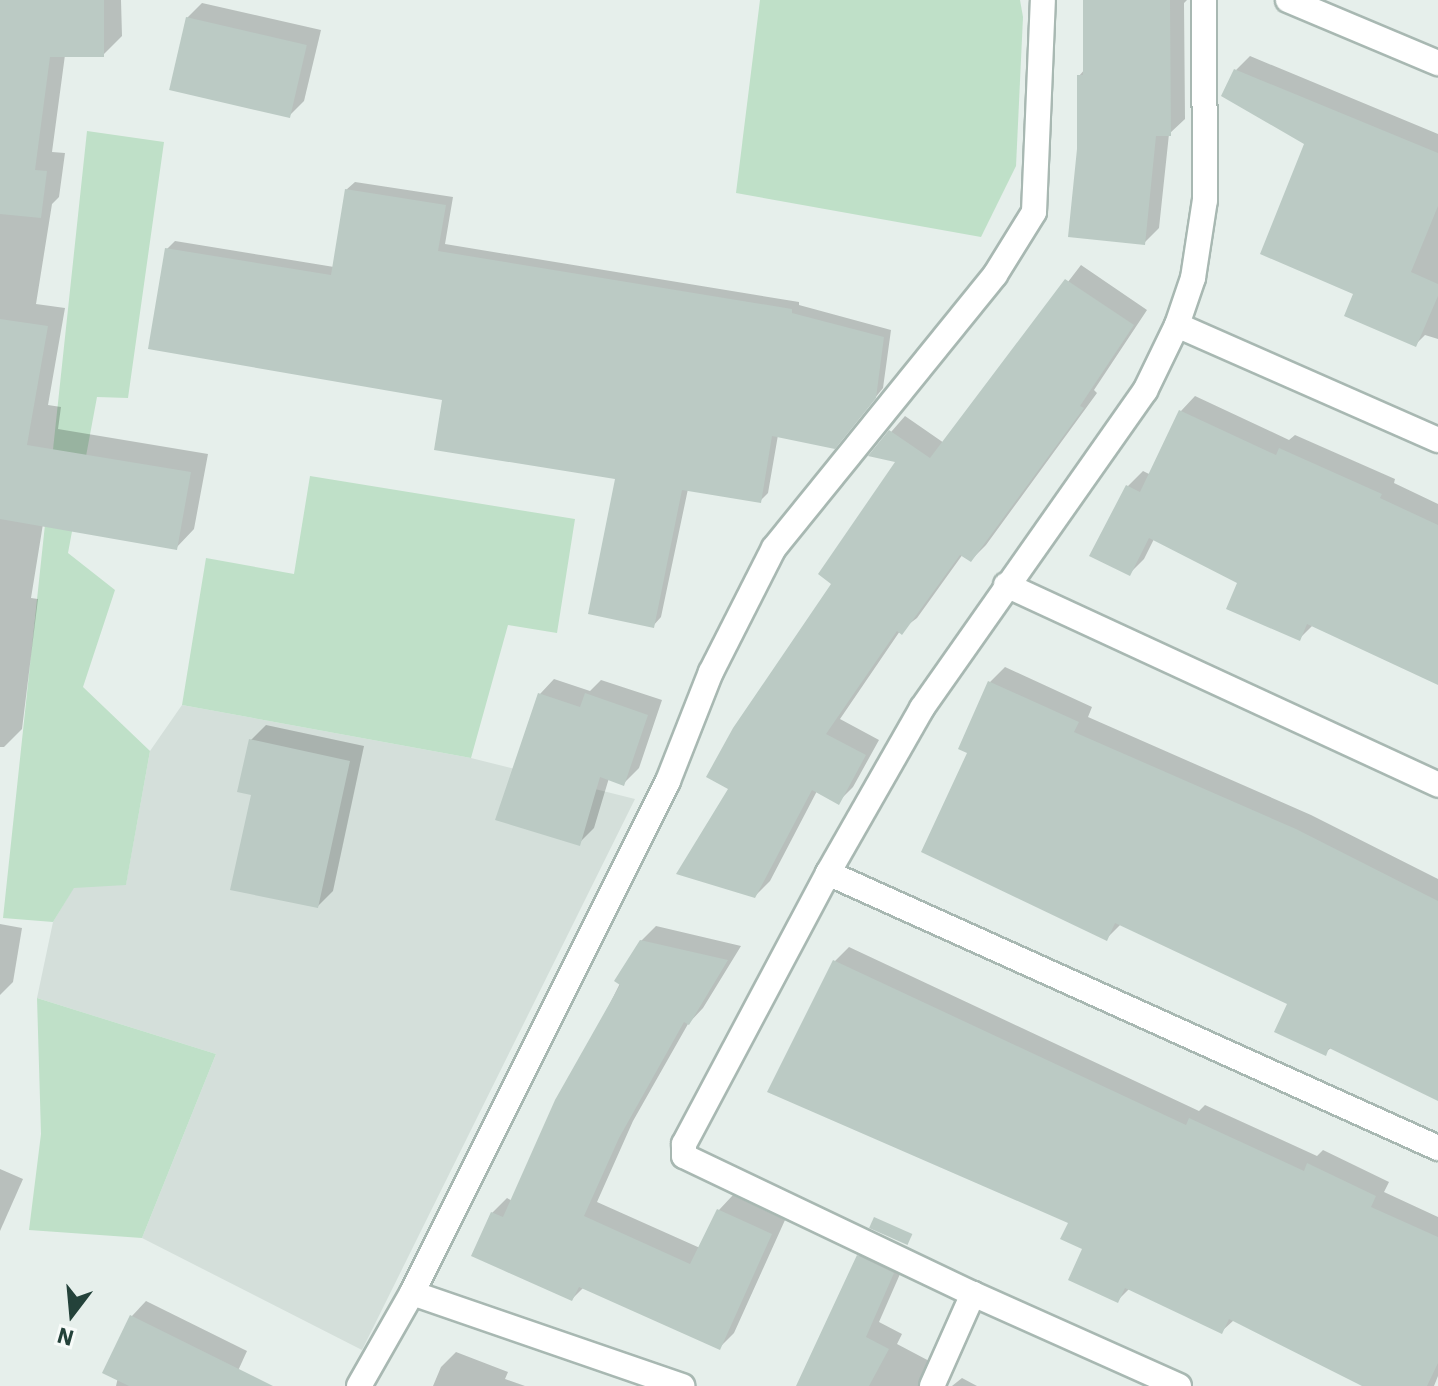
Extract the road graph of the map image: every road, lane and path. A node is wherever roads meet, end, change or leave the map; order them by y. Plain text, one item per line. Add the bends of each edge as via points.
1 (1043, 0) edge
2 (1204, 0) edge
3 (1288, 0) edge
4 (1438, 63) edge
5 (1177, 325) junction
6 (1438, 440) edge
7 (1006, 585) junction
8 (1438, 785) edge
9 (828, 873) junction
10 (1438, 1148) edge
11 (412, 1293) junction
12 (973, 1294) junction
13 (359, 1386) edge
14 (682, 1386) edge
15 (932, 1386) edge
16 (1179, 1386) edge

1 - 11 street via 1034,212 995,275 774,548 711,672 668,781
2 - 5 street via 1205,200 1193,278
3 - 4 street
5 - 6 street
5 - 7 street via 1145,391
7 - 8 street
7 - 9 street via 922,708
9 - 10 street
9 - 12 street via 684,1144 684,1156
11 - 13 street
11 - 14 street
12 - 15 street
12 - 16 street

